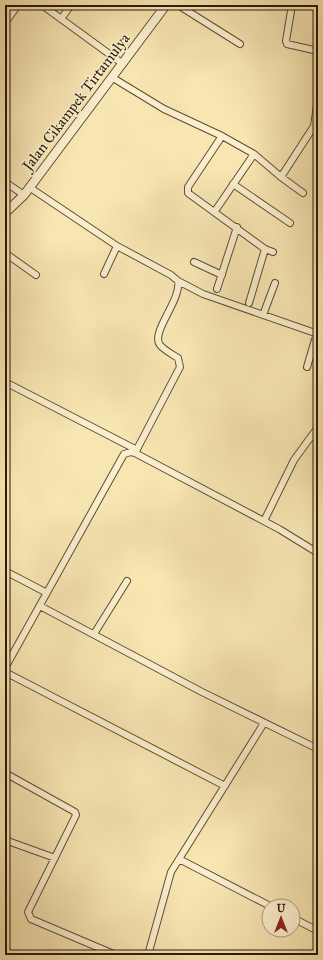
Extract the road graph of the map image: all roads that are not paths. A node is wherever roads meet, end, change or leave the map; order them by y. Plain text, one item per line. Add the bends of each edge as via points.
1 (18, 5) edge
2 (42, 5) edge
3 (71, 5) edge
4 (166, 5) edge
5 (178, 5) edge
6 (292, 5) edge
7 (61, 19) junction
8 (5, 23) edge
9 (240, 44) dead end
10 (318, 51) edge
11 (123, 64) junction
12 (112, 78) junction
13 (318, 98) edge
14 (222, 136) junction
15 (254, 154) junction
16 (281, 177) junction
17 (5, 182) edge
18 (233, 184) junction
19 (29, 187) junction
20 (303, 193) dead end
21 (24, 195) junction
22 (215, 211) junction
23 (5, 213) edge
24 (290, 223) dead end
25 (237, 227) junction
26 (117, 246) junction
27 (265, 249) junction
28 (273, 252) dead end
29 (5, 253) edge
30 (194, 262) dead end
31 (104, 274) dead end
32 (36, 275) dead end
33 (222, 275) junction
34 (178, 281) junction
35 (275, 283) dead end
36 (217, 289) dead end
37 (250, 303) dead end
38 (263, 315) junction
39 (318, 334) edge
40 (307, 367) dead end
41 (5, 382) edge
42 (318, 427) edge
43 (136, 452) junction
44 (264, 521) junction
45 (318, 552) edge
46 (5, 571) edge
47 (127, 581) dead end
48 (47, 594) junction
49 (40, 606) junction
50 (94, 634) junction
51 (5, 668) edge
52 (5, 672) edge
53 (264, 723) junction
54 (318, 749) edge
55 (5, 773) edge
56 (225, 786) junction
57 (5, 840) edge
58 (55, 858) junction
59 (179, 859) junction
60 (261, 901) edge
61 (301, 922) edge
62 (318, 931) edge
63 (116, 955) edge
64 (148, 955) edge

1 - 8 street
2 - 7 street
3 - 7 street
4 - 11 street, Jalan Cikampek Tirtamulya
5 - 9 street
6 - 10 street via 287,44
7 - 11 street
11 - 12 street, Jalan Cikampek Tirtamulya
12 - 14 street via 164,109
12 - 19 street, Jalan Cikampek Tirtamulya
13 - 16 street via 314,126
14 - 15 street
14 - 22 street via 187,189
15 - 16 street
15 - 18 street
16 - 20 street
17 - 21 street
18 - 22 street
18 - 24 street
19 - 21 street, Jalan Cikampek Tirtamulya
19 - 26 street
21 - 23 street, Jalan Cikampek Tirtamulya
22 - 25 street
25 - 27 street
25 - 33 street
26 - 31 street
26 - 34 street
27 - 28 street
27 - 37 street
29 - 32 street
30 - 33 street
33 - 36 street
34 - 38 street via 203,294
34 - 43 street via 177,295 159,333 158,341 178,358 180,367
35 - 38 street
38 - 39 street
39 - 40 street
41 - 43 street
42 - 44 street via 294,460
43 - 44 street
43 - 48 street via 124,454
44 - 45 street
46 - 48 street
47 - 50 street
48 - 49 street
49 - 50 street
49 - 51 street
50 - 53 street
52 - 56 street
53 - 54 street
53 - 56 street
55 - 58 street via 75,812 76,819
56 - 59 street
57 - 58 street
58 - 63 street via 28,912 29,916
59 - 60 street
59 - 64 street via 167,883
61 - 62 street

